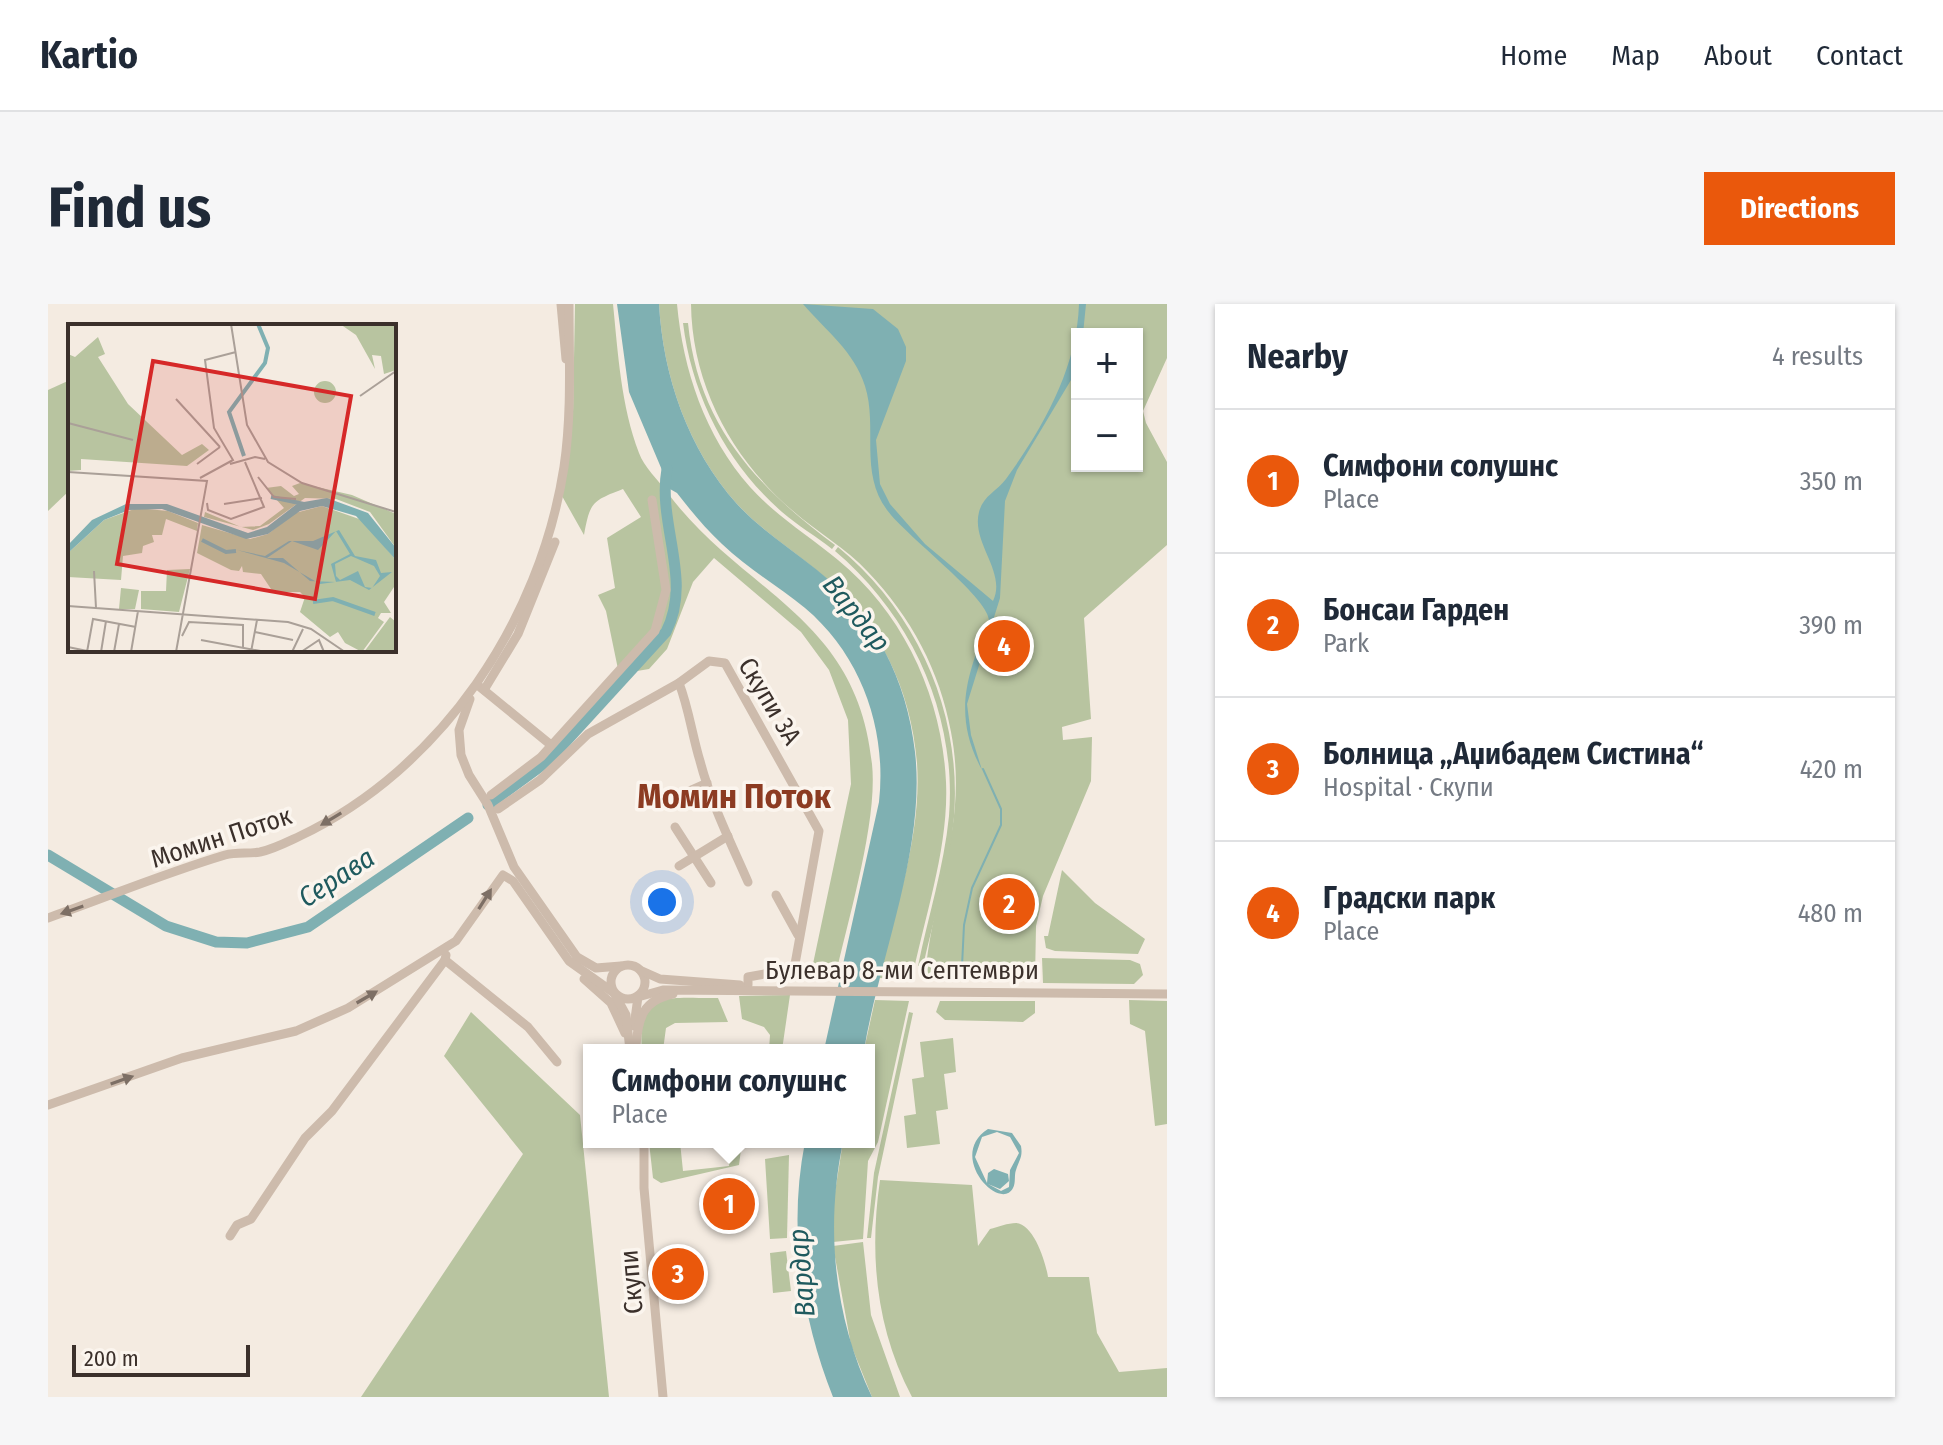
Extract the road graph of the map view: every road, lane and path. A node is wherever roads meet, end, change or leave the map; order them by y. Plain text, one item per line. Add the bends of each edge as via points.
1 (561, 304) edge
2 (569, 304) edge
3 (570, 398) junction
4 (652, 500) dead end
5 (555, 542) dead end
6 (679, 683) junction
7 (480, 688) junction
8 (438, 732) junction
9 (459, 744) junction
10 (551, 745) junction
11 (707, 783) junction
12 (487, 795) junction
13 (680, 795) dead end
14 (496, 813) junction
15 (675, 827) dead end
16 (728, 836) junction
17 (692, 858) junction
18 (679, 866) dead end
19 (748, 882) dead end
20 (711, 883) dead end
21 (776, 895) dead end
22 (48, 918) edge
23 (798, 935) junction
24 (449, 946) junction
25 (445, 960) junction
26 (569, 961) junction
27 (621, 966) junction
28 (642, 971) junction
29 (748, 985) junction
30 (795, 988) junction
31 (696, 991) junction
32 (1167, 991) edge
33 (614, 993) junction
34 (638, 997) junction
35 (631, 1044) edge
36 (632, 1044) edge
37 (633, 1044) edge
38 (634, 1044) edge
39 (557, 1062) dead end
40 (48, 1105) edge
41 (639, 1148) edge
42 (644, 1148) edge
43 (643, 1163) junction
44 (230, 1236) dead end
45 (663, 1397) edge

1 - 3 street
2 - 3 street
3 - 7 street via 561,484 543,551
4 - 10 street via 666,590 660,622 644,647
5 - 7 street via 518,634
6 - 11 street
6 - 14 street, Скупи 3А via 588,734
6 - 23 street, Скупи 3А via 709,661 730,667 817,825
7 - 8 street, Момин Поток
7 - 9 street via 460,724
7 - 10 street
8 - 9 street via 454,735
8 -> 22 street, Момин Поток via 394,773 292,840 262,851 225,855
9 - 12 street via 468,773
10 - 12 street via 530,768
11 - 13 street
11 - 16 street
12 - 14 street
14 - 27 street via 510,857 577,957 596,968
15 - 17 street
16 - 17 street
16 - 19 street
17 - 18 street
17 - 20 street
21 - 23 street
23 - 29 street, Скупи 3А via 795,964 748,977
24 - 25 street
24 -> 26 street via 506,875
40 -> 24 street via 182,1058 306,1027 348,1008
25 - 39 street via 528,1027
25 - 44 street via 289,1160 251,1219 237,1225
26 - 33 street
26 - 35 street via 611,1003
27 - 28 street
27 - 33 street via 612,978
28 - 29 street, Булевар 8-ми Септември via 660,979
28 - 34 street via 645,984
29 - 30 street, Булевар 8-ми Септември
30 - 31 street, Булевар 8-ми Септември
30 - 32 street, Булевар 8-ми Септември
31 - 34 street, Булевар 8-ми Септември via 663,990
31 - 38 street via 665,996 646,1006
33 - 34 street via 627,1000
33 - 36 street via 626,1015
34 - 37 street
41 - 43 street, Скупи
42 - 43 street, Скупи
43 - 45 street, Скупи

